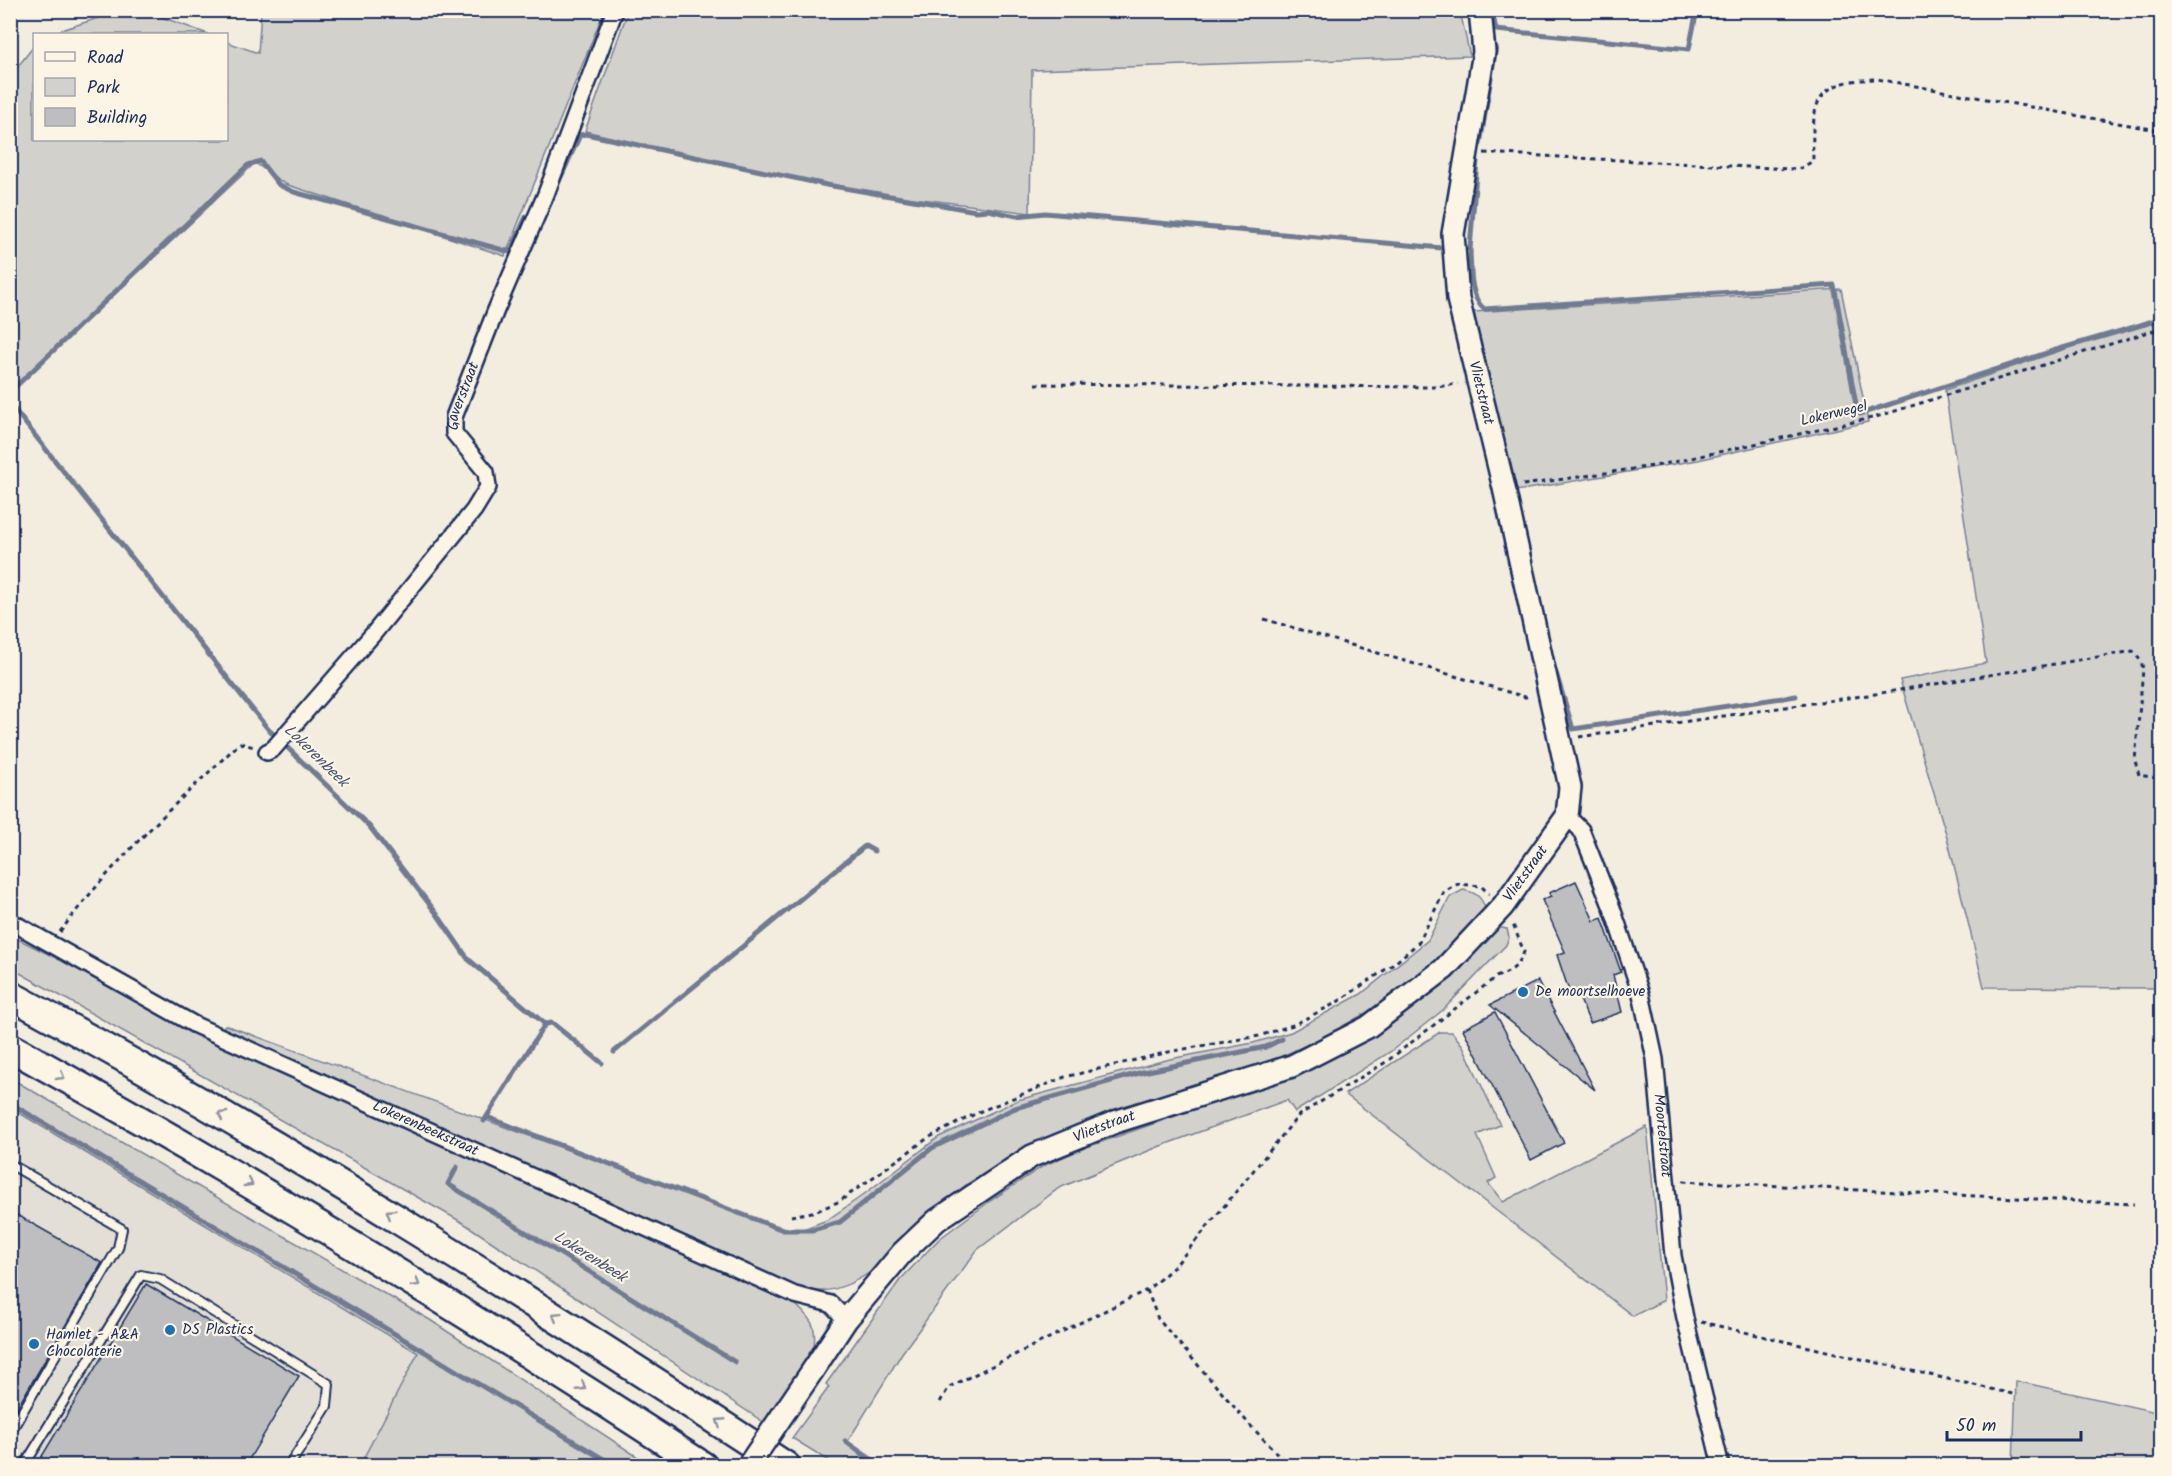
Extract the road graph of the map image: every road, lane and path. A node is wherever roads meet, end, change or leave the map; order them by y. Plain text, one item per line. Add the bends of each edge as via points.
1 (615, 10) edge
2 (1480, 10) edge
3 (2162, 131) edge
4 (1468, 150) junction
5 (2162, 328) edge
6 (1477, 379) junction
7 (1035, 384) dead end
8 (1504, 488) junction
9 (1264, 619) dead end
10 (1548, 692) junction
11 (1559, 740) junction
12 (270, 750) joint
13 (2162, 778) edge
14 (1567, 816) junction
15 (10, 921) edge
16 (52, 943) junction
17 (10, 995) edge
18 (10, 1047) edge
19 (10, 1164) edge
20 (1668, 1180) junction
21 (2134, 1204) dead end
22 (1147, 1290) dead end
23 (1685, 1318) junction
24 (846, 1320) junction
25 (2017, 1395) dead end
26 (10, 1433) edge
27 (24, 1466) edge
28 (289, 1466) edge
29 (703, 1466) edge
30 (748, 1466) edge
31 (786, 1466) edge
32 (1289, 1466) edge
33 (1721, 1466) edge

1 - 12 street, Gaverstraat via 546,194 454,417 454,433 486,472 488,487 474,510 374,633
2 - 4 street, Vlietstraat via 1484,52
3 - 4 path via 1877,79 1835,86 1821,96 1813,161 1801,168 1696,166
4 - 6 street, Vlietstraat via 1454,234 1454,262 1458,299
5 - 8 path, Lokerwegel via 1876,417 1660,465
6 - 7 path via 1436,387
6 - 8 street, Vlietstraat
8 - 10 street, Vlietstraat
9 - 10 path via 1525,697
10 - 11 street, Vlietstraat
11 - 13 path via 2133,651 2142,661 2143,669 2135,761 2139,775
11 - 14 street, Vlietstraat via 1570,788
12 - 16 path via 240,743 180,799 76,910
14 - 20 street, Moortelstraat via 1581,830 1641,994 1655,1059
14 - 24 street, Vlietstraat via 1474,940 1444,969 1368,1027 1292,1066 1115,1122 1032,1156 937,1220 902,1253
15 - 16 street, Lokerenbeekstraat
16 - 24 street, Lokerenbeekstraat via 195,1025 795,1295 831,1304
31 -> 17 highway via 563,1320 322,1171
18 -> 29 highway via 294,1209 537,1358
19 - 26 lane via 122,1229 118,1248
20 - 21 path
20 - 23 street, Moortelstraat via 1674,1256
22 - 32 path via 1158,1319
23 - 25 path
23 - 33 street, Moortelstraat
24 - 30 street, Vlietstraat, bridge
27 - 28 lane via 141,1275 160,1279 329,1384 327,1406

